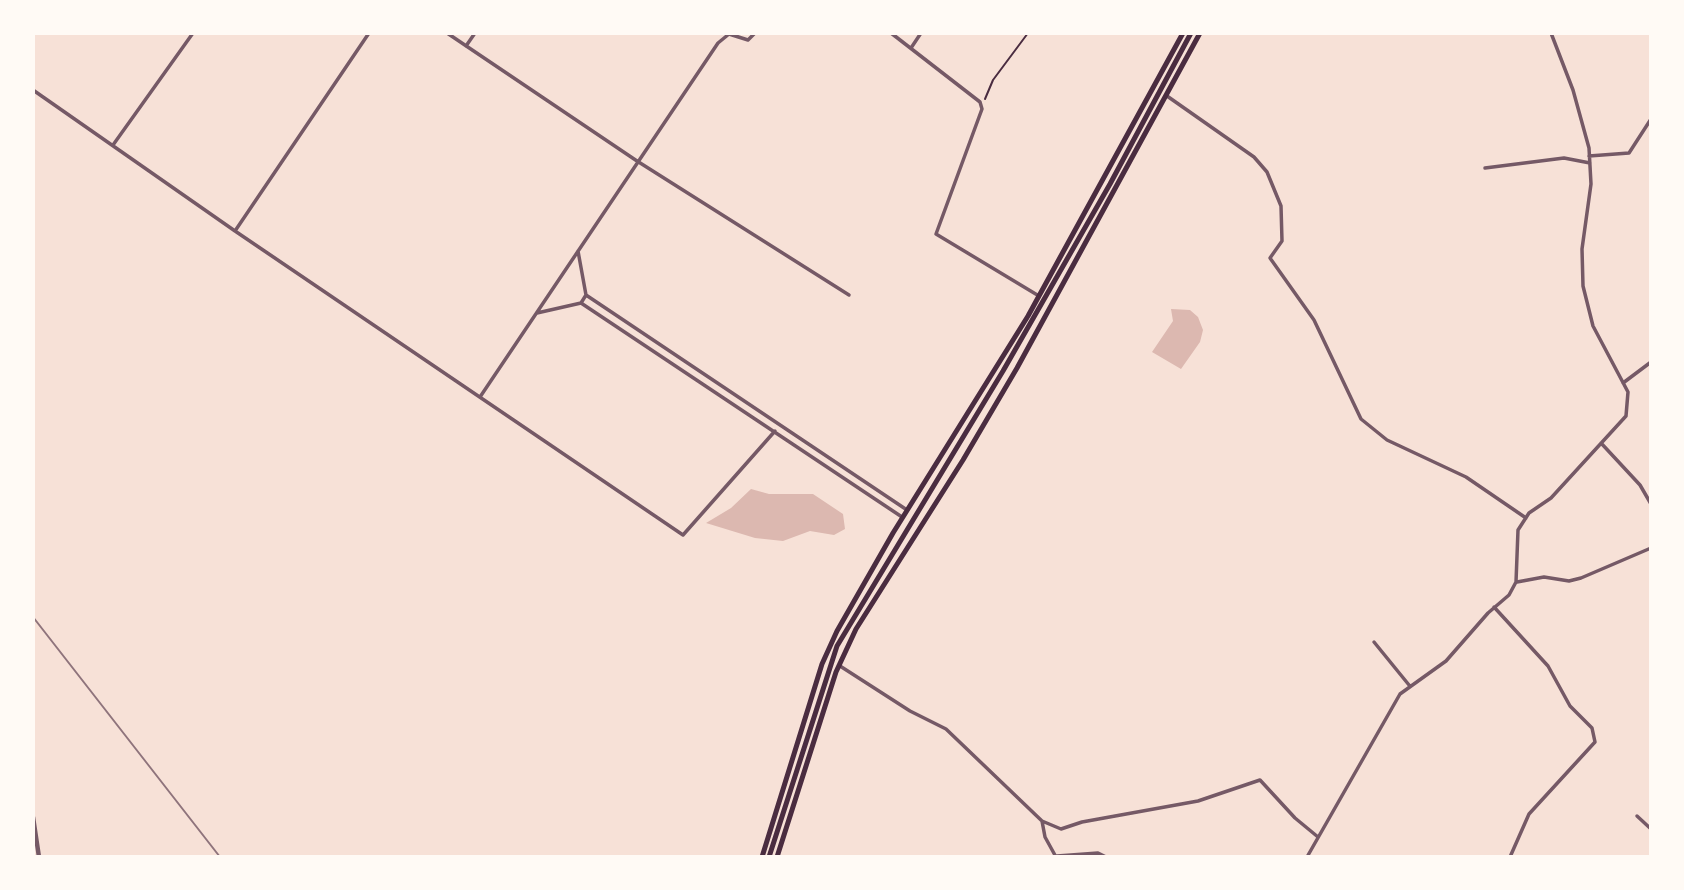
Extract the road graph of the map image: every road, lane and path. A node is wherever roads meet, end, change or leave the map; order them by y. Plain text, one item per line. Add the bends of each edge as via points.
1 (193, 33) edge
2 (369, 33) edge
3 (447, 33) edge
4 (475, 33) edge
5 (754, 33) edge
6 (891, 33) edge
7 (921, 33) edge
8 (1028, 33) edge
9 (1183, 33) edge
10 (1191, 33) edge
11 (1200, 33) edge
12 (1551, 33) edge
13 (466, 46) junction
14 (911, 48) junction
15 (33, 90) edge
16 (1167, 96) junction
17 (980, 102) junction
18 (1651, 119) edge
19 (113, 145) junction
20 (1589, 156) junction
21 (637, 161) junction
22 (1590, 163) junction
23 (1485, 168) dead end
24 (235, 231) junction
25 (578, 251) junction
26 (586, 295) junction
27 (849, 296) dead end
28 (1039, 296) junction
29 (581, 303) junction
30 (536, 313) junction
31 (1651, 362) edge
32 (1623, 383) junction
33 (480, 397) junction
34 (775, 431) junction
35 (1601, 443) junction
36 (1651, 504) edge
37 (907, 510) junction
38 (902, 517) junction
39 (1526, 517) junction
40 (1651, 548) edge
41 (1517, 582) junction
42 (1494, 607) junction
43 (1374, 642) dead end
44 (839, 666) junction
45 (1409, 685) junction
46 (1637, 816) dead end
47 (33, 817) edge
48 (1042, 821) junction
49 (1651, 829) edge
50 (1318, 837) junction
51 (1056, 856) edge
52 (39, 857) edge
53 (762, 857) edge
54 (769, 857) edge
55 (777, 857) edge
56 (1106, 857) edge
57 (1307, 857) edge
58 (1510, 857) edge

1 - 19 street
2 - 24 street
3 - 13 street
4 - 13 street
5 - 21 street via 748,40 733,33 724,36
6 - 14 street
7 - 14 street
8 - 17 path
9 - 28 main road
10 - 54 main road via 1003,371 844,633 829,666
11 - 16 main road
12 - 20 street via 1573,90
13 - 21 street
14 - 17 street
15 - 19 street
16 - 39 street via 1254,157 1267,172 1281,206 1282,241 1270,258 1314,320 1361,419 1387,440 1466,477
16 - 44 main road via 1017,368 856,629
17 - 28 street via 980,119 936,234
18 - 20 street via 1629,153
19 - 24 street
20 - 22 street
21 - 25 street
21 - 27 street
22 - 23 street via 1564,158
22 - 32 street via 1583,286 1593,326
24 - 33 street
25 - 26 street
25 - 30 street
26 - 29 street
26 - 37 street
28 - 37 main road
29 - 30 street
29 - 34 street
30 - 33 street
31 - 32 street
32 - 35 street via 1628,392 1626,416
33 - 34 street via 683,535
34 - 38 street
35 - 36 street via 1640,485
35 - 39 street via 1551,498
37 - 38 main road
38 - 53 main road via 822,664
39 - 41 street via 1518,530
40 - 41 street via 1581,578
41 - 42 street
42 - 45 street via 1446,661
42 - 58 street via 1548,666 1570,706 1592,728 1595,742 1529,814
43 - 45 street
44 - 48 street via 946,729
44 - 55 main road
45 - 50 street via 1387,713
46 - 49 street
47 - 52 street
48 - 50 street via 1061,829 1198,801 1260,780
48 - 51 street
50 - 57 street
51 - 56 street via 1098,853

